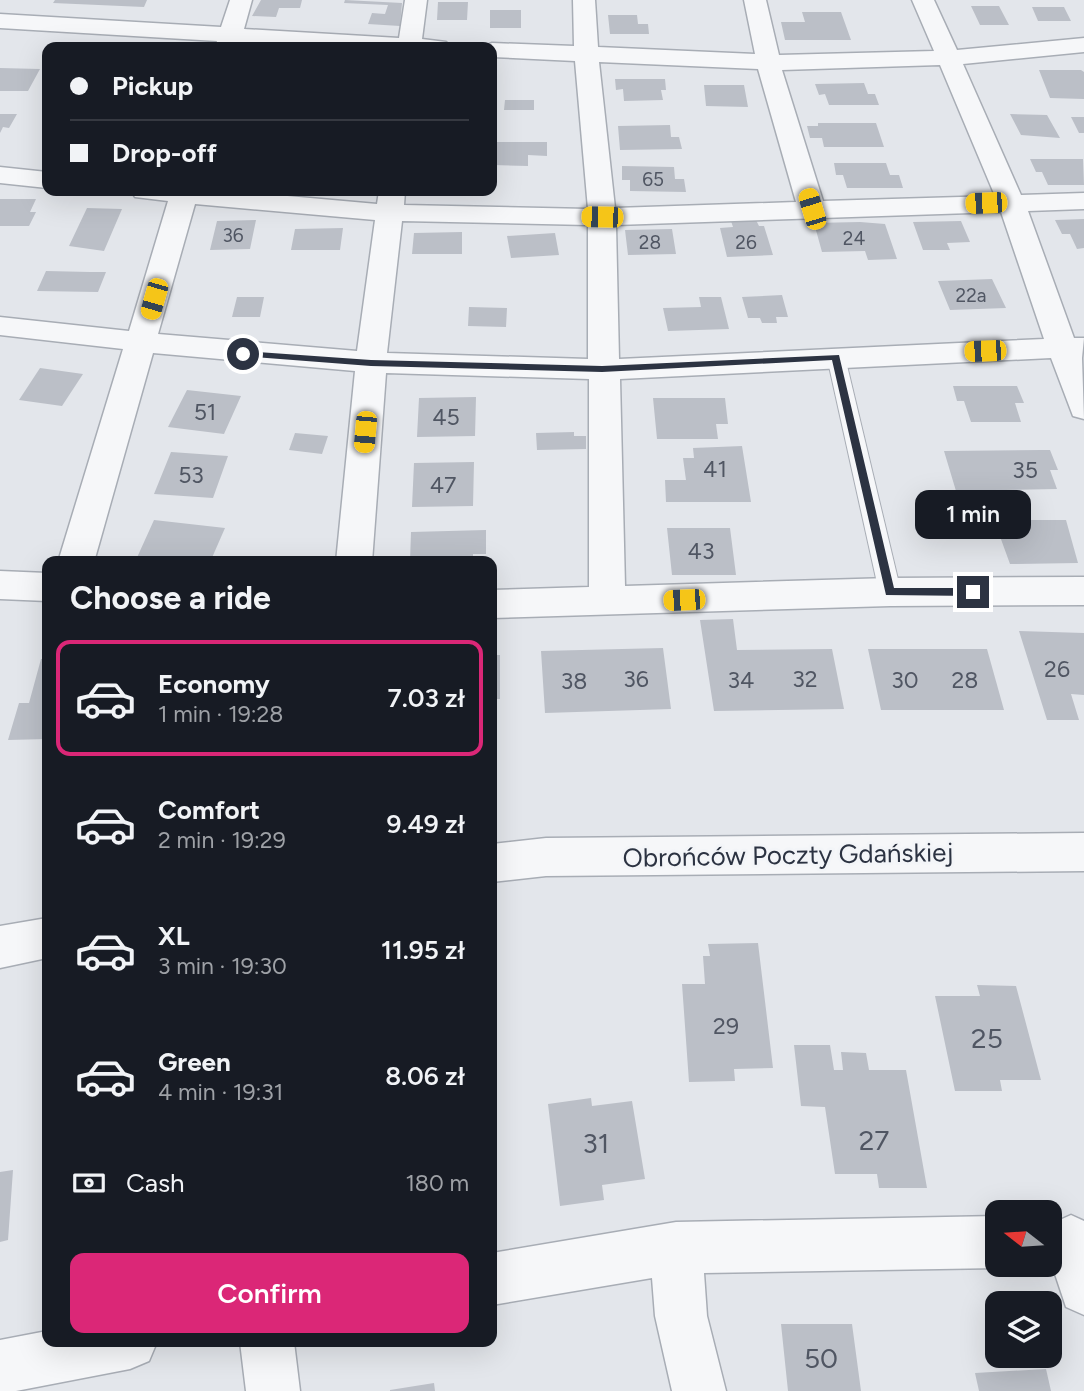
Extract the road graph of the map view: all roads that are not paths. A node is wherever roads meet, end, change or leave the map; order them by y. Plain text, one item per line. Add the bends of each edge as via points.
1 (241, 0) edge
2 (416, 0) edge
3 (584, 0) edge
4 (755, 0) edge
5 (923, 0) edge
6 (0, 21) edge
7 (229, 41) edge
8 (265, 42) edge
9 (410, 42) edge
10 (1084, 45) edge
11 (497, 50) edge
12 (585, 55) junction
13 (947, 58) junction
14 (769, 63) junction
15 (0, 175) edge
16 (42, 179) edge
17 (183, 196) edge
18 (253, 196) edge
19 (1084, 201) edge
20 (391, 202) edge
21 (1011, 202) junction
22 (812, 209) junction
23 (602, 217) junction
24 (0, 326) edge
25 (141, 342) junction
26 (1072, 349) edge
27 (836, 357) junction
28 (371, 363) junction
29 (602, 369) junction
30 (1084, 408) edge
31 (78, 556) edge
32 (355, 556) edge
33 (0, 585) edge
34 (42, 587) edge
35 (1084, 591) edge
36 (890, 592) junction
37 (607, 602) junction
38 (497, 604) edge
39 (1084, 852) edge
40 (497, 862) edge
41 (42, 939) edge
42 (0, 947) edge
43 (1068, 1241) edge
44 (985, 1242) edge
45 (676, 1248) junction
46 (497, 1278) edge
47 (1084, 1289) edge
48 (104, 1347) edge
49 (268, 1347) edge
50 (0, 1367) edge
51 (272, 1391) edge
52 (699, 1391) edge

1 - 7 street
2 - 9 street
3 - 12 street
4 - 14 street
5 - 13 street
6 - 7 street
7 - 8 street
10 - 13 street
11 - 12 street
12 - 14 street
12 - 23 street
13 - 14 street
13 - 21 street
14 - 22 street
15 - 16 street
17 - 25 street
18 - 20 street
19 - 21 street
20 - 23 street
20 - 28 street
21 - 22 street
21 - 26 street
22 - 23 street
23 - 29 street
24 - 25 street
25 - 28 street
25 - 31 street
26 - 27 street
26 - 30 street
27 - 29 street
27 - 36 lane
28 - 29 street
28 - 32 street
29 - 37 street
33 - 34 street
35 - 36 street
36 - 37 street
37 - 38 street
39 - 40 street, Obrońców Poczty Gdańskiej via 546,857
41 - 42 street
43 - 47 street
44 - 45 street
45 - 46 street
45 - 52 street via 681,1315
48 - 50 street
49 - 51 street

